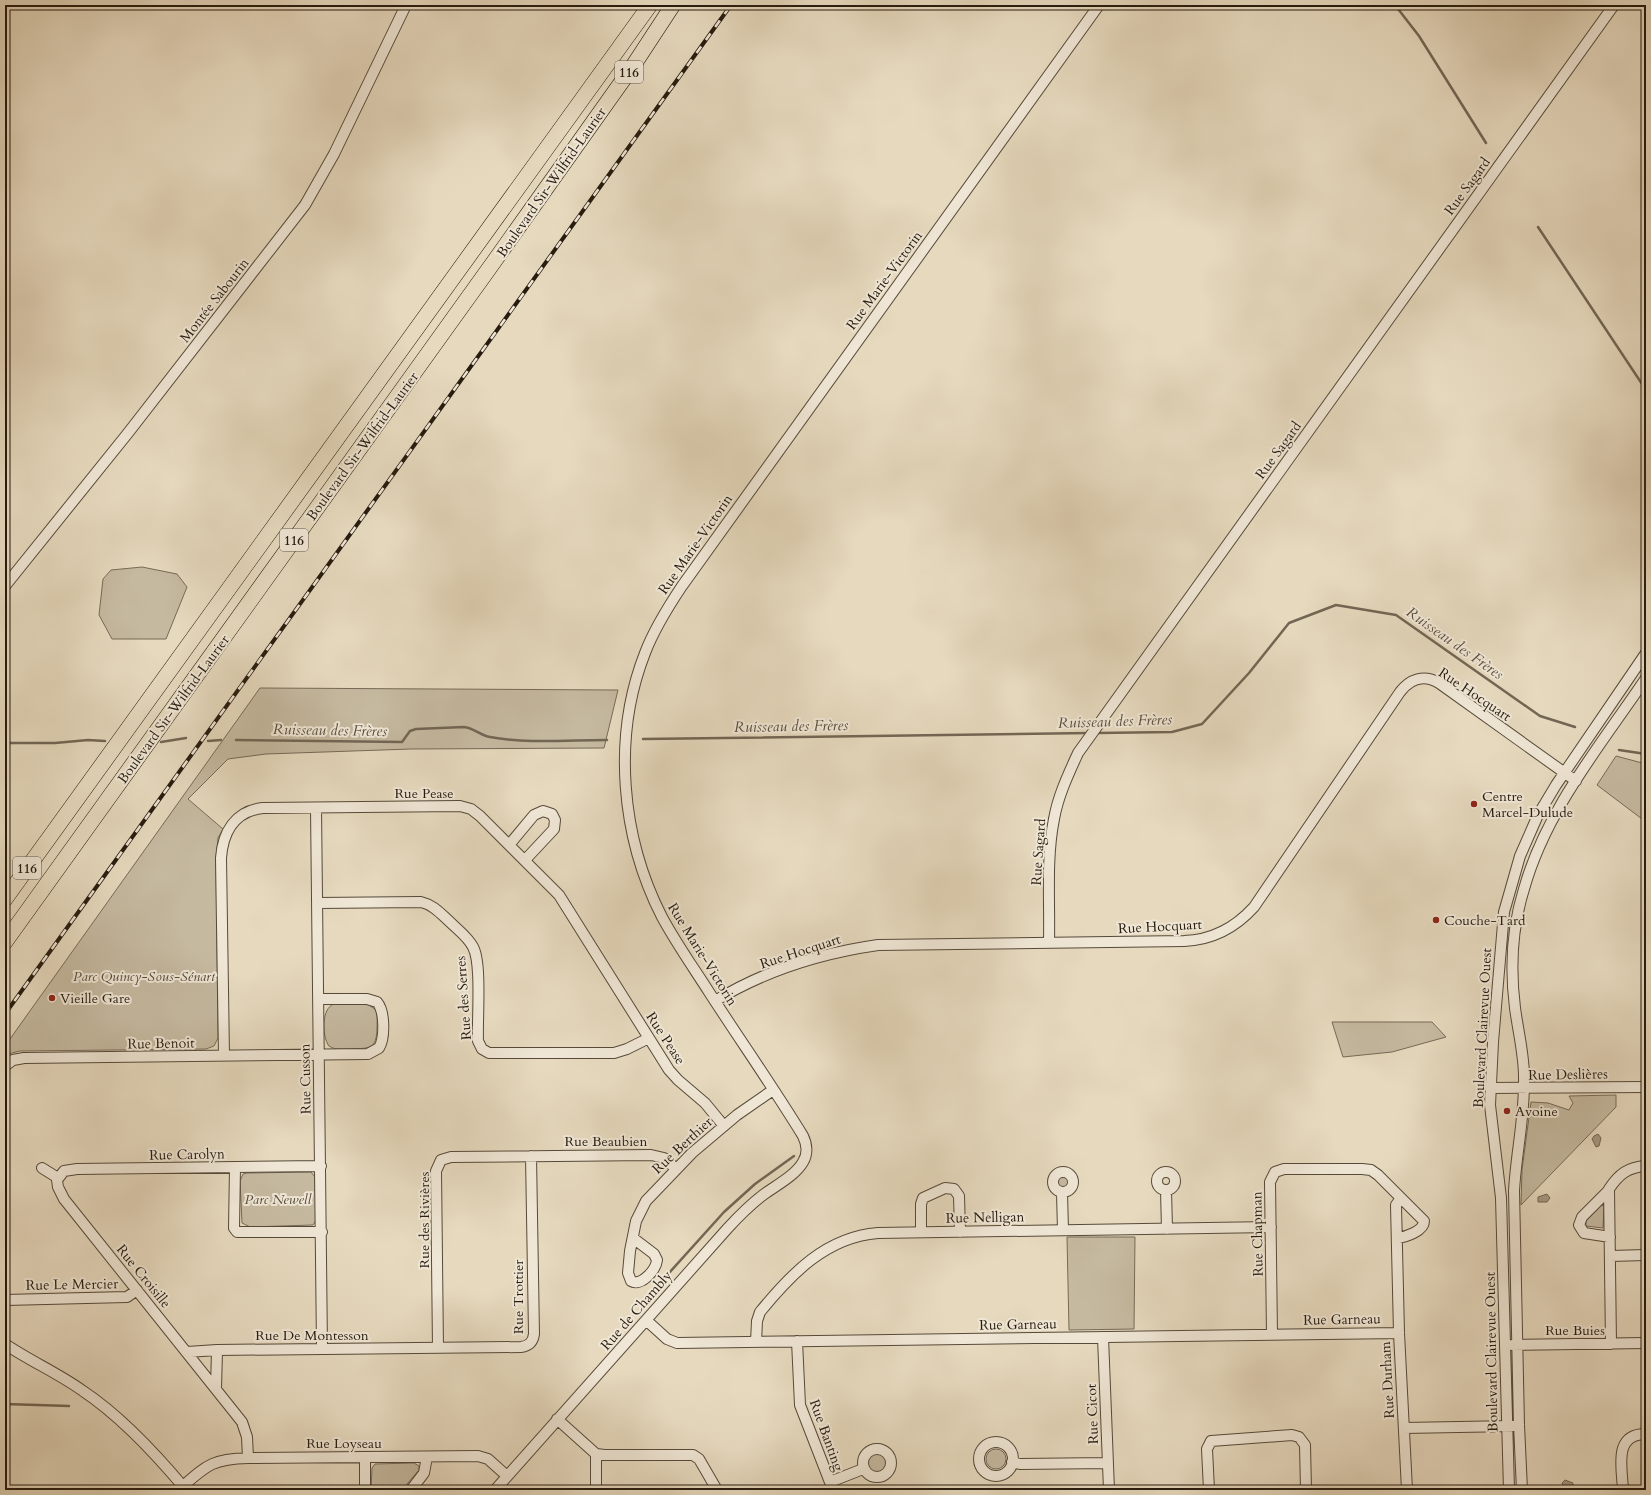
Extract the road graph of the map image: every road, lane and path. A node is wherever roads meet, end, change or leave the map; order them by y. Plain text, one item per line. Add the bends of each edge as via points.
1 (406, 5) edge
2 (650, 5) edge
3 (673, 5) edge
4 (1099, 5) edge
5 (1614, 5) edge
6 (5, 586) edge
7 (1646, 653) edge
8 (1646, 678) edge
9 (1564, 773) junction
10 (1576, 781) junction
11 (316, 808) junction
12 (509, 844) junction
13 (525, 860) junction
14 (5, 899) edge
15 (318, 904) junction
16 (1504, 912) junction
17 (1517, 918) junction
18 (5, 942) edge
19 (1049, 942) junction
20 (318, 999) junction
21 (715, 1001) junction
22 (649, 1038) junction
23 (319, 1054) junction
24 (224, 1056) junction
25 (5, 1066) edge
26 (1646, 1087) edge
27 (1490, 1088) junction
28 (1524, 1089) junction
29 (773, 1090) junction
30 (724, 1126) junction
31 (532, 1156) junction
32 (805, 1157) joint
33 (321, 1166) junction
34 (1646, 1166) edge
35 (235, 1167) junction
36 (42, 1168) dead end
37 (675, 1168) junction
38 (58, 1178) junction
39 (1166, 1190) dead end
40 (1609, 1190) junction
41 (1062, 1193) dead end
42 (1401, 1198) junction
43 (1271, 1227) junction
44 (1167, 1229) junction
45 (1063, 1230) junction
46 (322, 1232) junction
47 (921, 1232) junction
48 (960, 1232) junction
49 (1610, 1237) junction
50 (633, 1238) dead end
51 (1397, 1238) junction
52 (1646, 1255) edge
53 (1610, 1256) junction
54 (137, 1290) junction
55 (5, 1300) edge
56 (646, 1320) junction
57 (1399, 1333) junction
58 (1272, 1334) junction
59 (1103, 1337) junction
60 (797, 1341) junction
61 (756, 1342) junction
62 (1646, 1343) edge
63 (5, 1344) edge
64 (1504, 1344) junction
65 (1612, 1344) junction
66 (1518, 1345) junction
67 (438, 1348) junction
68 (322, 1349) junction
69 (217, 1350) junction
70 (187, 1352) junction
71 (216, 1389) junction
72 (557, 1419) junction
73 (1506, 1426) junction
74 (1519, 1426) junction
75 (1404, 1428) junction
76 (1646, 1434) edge
77 (596, 1454) junction
78 (365, 1457) junction
79 (427, 1457) junction
80 (248, 1458) junction
81 (1012, 1462) dead end
82 (1107, 1463) junction
83 (863, 1469) dead end
84 (507, 1476) junction
85 (831, 1486) edge
86 (184, 1488) edge
87 (365, 1490) edge
88 (410, 1490) edge
89 (495, 1490) edge
90 (596, 1490) edge
91 (717, 1490) edge
92 (1108, 1490) edge
93 (1209, 1490) edge
94 (1306, 1490) edge
95 (1407, 1490) edge
96 (1510, 1490) edge
97 (1522, 1490) edge
98 (1623, 1490) edge

1 - 6 street, Montée Sabourin via 334,154 305,205 119,445
2 - 14 highway, Boulevard Sir-Wilfrid-Laurier / 116
3 - 18 highway, Boulevard Sir-Wilfrid-Laurier / 116 via 629,72 493,264
4 - 21 street, Rue Marie-Victorin via 682,586 655,629 645,653 633,697 626,744 626,790 633,835 644,877 662,916
5 - 19 street, Rue Sagard via 1078,753 1063,784 1054,819 1050,850
7 - 9 street, Boulevard Clairevue Ouest
8 - 10 street, Boulevard Clairevue Ouest
9 - 10 street, Rue Hocquart
9 - 16 street, Boulevard Clairevue Ouest via 1528,836 1513,876
9 - 19 street, Rue Hocquart via 1436,681 1426,678 1415,680 1400,692 1258,902 1240,921 1216,935 1190,941
10 - 17 street, Boulevard Clairevue Ouest via 1536,852
11 - 12 street, Rue Pease via 463,807 477,813
11 - 15 street, Rue Cusson
11 - 24 street, Rue Pease via 254,810 238,817 225,835 221,858
12 - 13 street, Rue Pease
12 - 13 street via 534,815 543,811 552,814 554,829
13 - 22 street, Rue Pease via 559,895
15 - 20 street, Rue Cusson
15 - 22 street, Rue des Serres via 421,902 439,911 470,942 475,951 478,1041 482,1049 489,1053 614,1053
16 - 17 street
16 - 27 street, Boulevard Clairevue Ouest
17 - 28 street, Boulevard Clairevue Ouest via 1513,983
19 - 21 street, Rue Hocquart via 909,943 864,947 831,953 795,965 739,988
20 - 23 street, Rue Cusson
20 - 23 street, Rue Benoit via 370,999 378,1004 382,1013 382,1042 375,1052
21 - 29 street, Rue Marie-Victorin
22 - 30 street, Rue Pease via 674,1077 701,1099
23 - 24 street, Rue Benoit
23 - 33 street, Rue Cusson
24 - 25 street, Rue Benoit via 24,1058 13,1060
26 - 28 street, Rue Deslières
27 - 28 street, Rue Deslières
27 - 64 street, Boulevard Clairevue Ouest via 1492,1126 1501,1192
28 - 66 street, Boulevard Clairevue Ouest via 1523,1122 1514,1191
29 - 30 street, Rue Berthier
29 - 32 street, Rue Marie-Victorin via 804,1139
30 - 37 street, Rue Berthier
31 - 37 street, Rue Beaubien via 654,1155 664,1158
31 - 67 street, Rue des Rivières via 448,1157 438,1164
31 - 67 street, Rue Trottier via 533,1339 528,1345 521,1347
32 - 56 street, Rue de Chambly via 798,1169 754,1202 727,1229
33 - 35 street, Rue Carolyn
33 - 46 street, Rue Cusson
34 - 40 street via 1628,1169
35 - 38 street, Rue Carolyn via 77,1169 64,1171
35 - 46 street via 234,1228 237,1232
36 - 38 street
37 - 50 street, Rue Berthier via 643,1205 636,1220
38 - 54 street, Rue Croisille via 58,1187 64,1198
39 - 44 street
40 - 49 street
40 - 49 street via 1582,1217 1579,1225 1584,1233
41 - 45 street
42 - 43 street, Rue Chapman via 1376,1173 1368,1169 1280,1170 1274,1173 1270,1180
42 - 51 street, Rue Durham via 1396,1205
42 - 51 street, Rue Chapman via 1424,1223 1421,1228 1405,1237
43 - 44 street, Rue Nelligan
43 - 58 street, Rue Chapman
44 - 45 street, Rue Nelligan
45 - 48 street, Rue Nelligan
46 - 68 street, Rue Cusson
47 - 48 street, Rue Nelligan
47 - 48 street via 922,1199 926,1195 947,1188 954,1189 959,1196
47 - 61 street, Rue Nelligan via 857,1236 838,1242 817,1254 799,1269 760,1312 756,1321
49 - 53 street
51 - 57 street, Rue Durham
52 - 53 street
53 - 65 street
54 - 55 street, Rue Le Mercier via 127,1297
54 - 70 street, Rue Croisille
56 - 61 street, Rue Garneau via 674,1343
56 - 72 street, Rue de Chambly
57 - 58 street, Rue Garneau
57 - 75 street, Rue Durham
58 - 59 street, Rue Garneau
59 - 60 street, Rue Garneau
59 - 82 street, Rue Cicot
60 - 61 street, Rue Garneau
60 - 85 street, Rue Banting via 800,1405
62 - 65 street, Rue Buies
63 - 86 street via 94,1398 145,1445
64 - 66 street, Rue Buies
64 - 73 street, Boulevard Clairevue Ouest
65 - 66 street, Rue Buies
66 - 74 street, Boulevard Clairevue Ouest
67 - 68 street, Rue De Montesson
68 - 69 street, Rue De Montesson
69 - 70 street, Rue De Montesson
69 - 71 street
70 - 71 street, Rue Croisille
71 - 80 street, Rue Croisille via 244,1426
72 - 77 street
72 - 84 street, Rue de Chambly
73 - 74 street
73 - 75 street
73 - 96 street, Boulevard Clairevue Ouest
74 - 97 street, Boulevard Clairevue Ouest
75 - 95 street, Rue Durham
76 - 98 street via 1633,1436 1623,1447
77 - 90 street
77 - 91 street via 693,1455 699,1459
78 - 79 street, Rue Loyseau
78 - 80 street, Rue Loyseau
78 - 87 street
79 - 84 street, Rue Loyseau via 483,1457
79 - 88 street via 424,1473
80 - 86 street, Rue Loyseau via 214,1462
81 - 82 street
82 - 92 street, Rue Cicot
83 - 85 street
84 - 89 street, Rue de Chambly
93 - 94 street via 1207,1449 1210,1442 1215,1439 1292,1435 1301,1439 1305,1447

